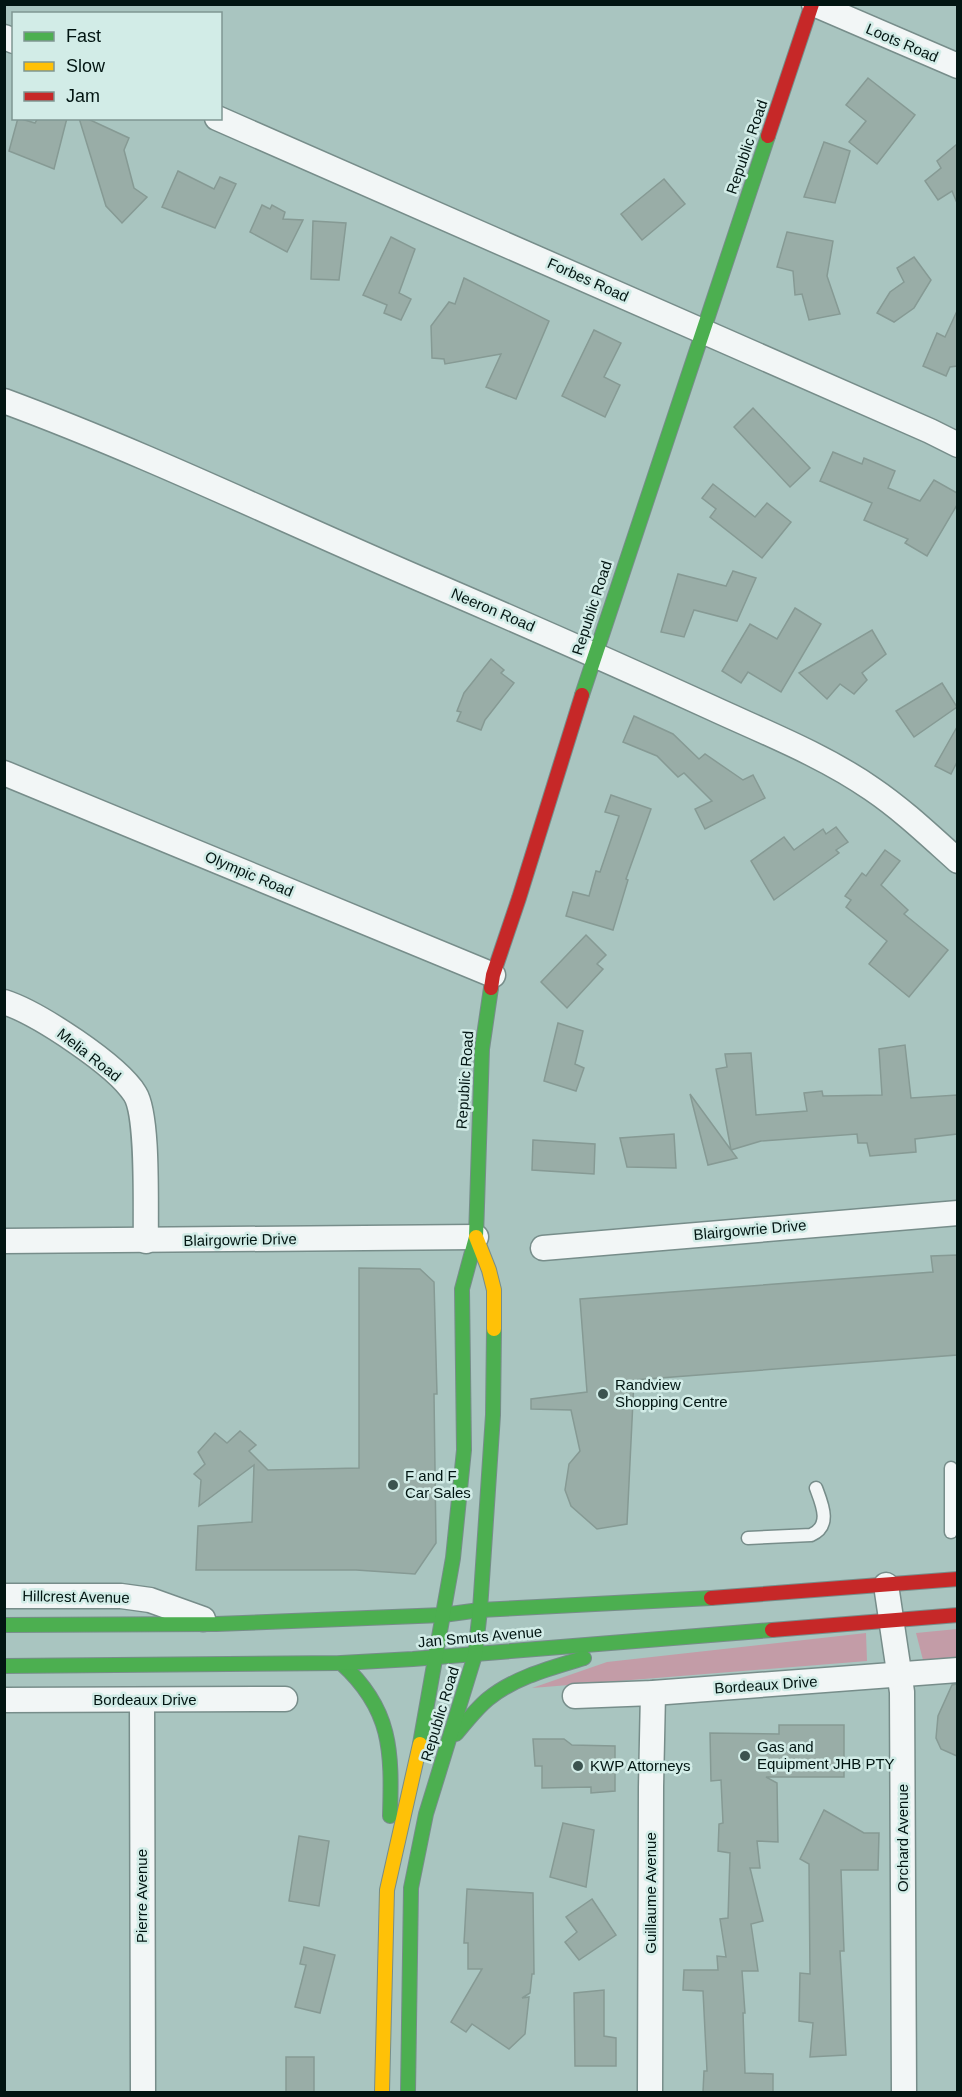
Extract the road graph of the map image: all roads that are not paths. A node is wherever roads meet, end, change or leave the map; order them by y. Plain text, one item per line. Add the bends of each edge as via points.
1 (813, 4) edge
2 (957, 66) edge
3 (222, 120) edge
4 (703, 330) junction
5 (4, 401) edge
6 (957, 445) edge
7 (594, 654) junction
8 (4, 773) edge
9 (957, 861) edge
10 (493, 975) junction
11 (4, 1002) edge
12 (957, 1213) edge
13 (476, 1237) junction
14 (4, 1241) edge
15 (146, 1241) junction
16 (543, 1248) dead end
17 (951, 1468) dead end
18 (816, 1488) dead end
19 (951, 1532) dead end
20 (748, 1538) dead end
21 (957, 1579) edge
22 (886, 1585) junction
23 (4, 1596) edge
24 (480, 1610) junction
25 (443, 1615) junction
26 (957, 1615) edge
27 (890, 1620) junction
28 (216, 1624) junction
29 (4, 1625) edge
30 (652, 1638) junction
31 (475, 1655) junction
32 (436, 1658) junction
33 (341, 1663) junction
34 (4, 1666) edge
35 (957, 1670) edge
36 (899, 1674) junction
37 (653, 1693) junction
38 (575, 1696) dead end
39 (285, 1699) dead end
40 (4, 1700) edge
41 (142, 1700) junction
42 (450, 1741) junction
43 (387, 1890) junction
44 (143, 2092) edge
45 (382, 2092) edge
46 (408, 2092) edge
47 (650, 2092) edge
48 (904, 2092) edge

1 - 2 street, Loots Road
1 - 4 main road, Republic Road
3 - 4 street, Forbes Road
4 - 6 street, Forbes Road
4 - 7 main road, Republic Road
5 - 7 street, Neeron Road via 89,433
7 - 9 street, Neeron Road via 832,765 871,788
7 - 10 main road, Republic Road
8 - 10 street, Olympic Road
10 - 13 main road, Republic Road via 482,1049
11 - 15 street, Melia Road via 20,1007 80,1044 136,1095 143,1123
12 - 16 street, Blairgowrie Drive
13 - 15 street, Blairgowrie Drive
13 - 24 main road, Republic Road via 494,1290 493,1415
13 - 25 main road, Republic Road via 462,1289 464,1450
14 - 15 street, Blairgowrie Drive
17 - 19 lane
18 - 20 lane via 824,1515 824,1523 817,1532
21 - 22 main road, Jan Smuts Avenue
22 - 24 main road, Jan Smuts Avenue
22 - 27 street, Orchard Avenue
23 - 28 street, Hillcrest Avenue via 120,1596 150,1600
24 - 25 main road, Jan Smuts Avenue
24 - 31 main road, Republic Road
25 - 28 main road, Jan Smuts Avenue
25 - 32 main road, Republic Road
26 - 27 main road, Jan Smuts Avenue
27 - 30 main road, Jan Smuts Avenue
27 - 36 street, Orchard Avenue
28 - 29 main road, Jan Smuts Avenue
30 - 31 main road, Jan Smuts Avenue
30 - 42 main road via 522,1678 491,1696
31 - 32 main road, Jan Smuts Avenue
31 - 42 main road, Republic Road
32 - 33 main road, Jan Smuts Avenue
32 - 43 main road, Republic Road
33 - 34 main road, Jan Smuts Avenue
33 - 43 main road via 357,1675 384,1720 390,1799
35 - 36 street, Bordeaux Drive
36 - 37 street, Bordeaux Drive
36 - 48 street, Orchard Avenue
37 - 38 street, Bordeaux Drive
37 - 47 street, Guillaume Avenue
39 - 41 street, Bordeaux Drive
40 - 41 street, Bordeaux Drive
41 - 44 street, Pierre Avenue
42 - 46 main road, Republic Road via 426,1814 411,1888
43 - 45 main road, Republic Road

